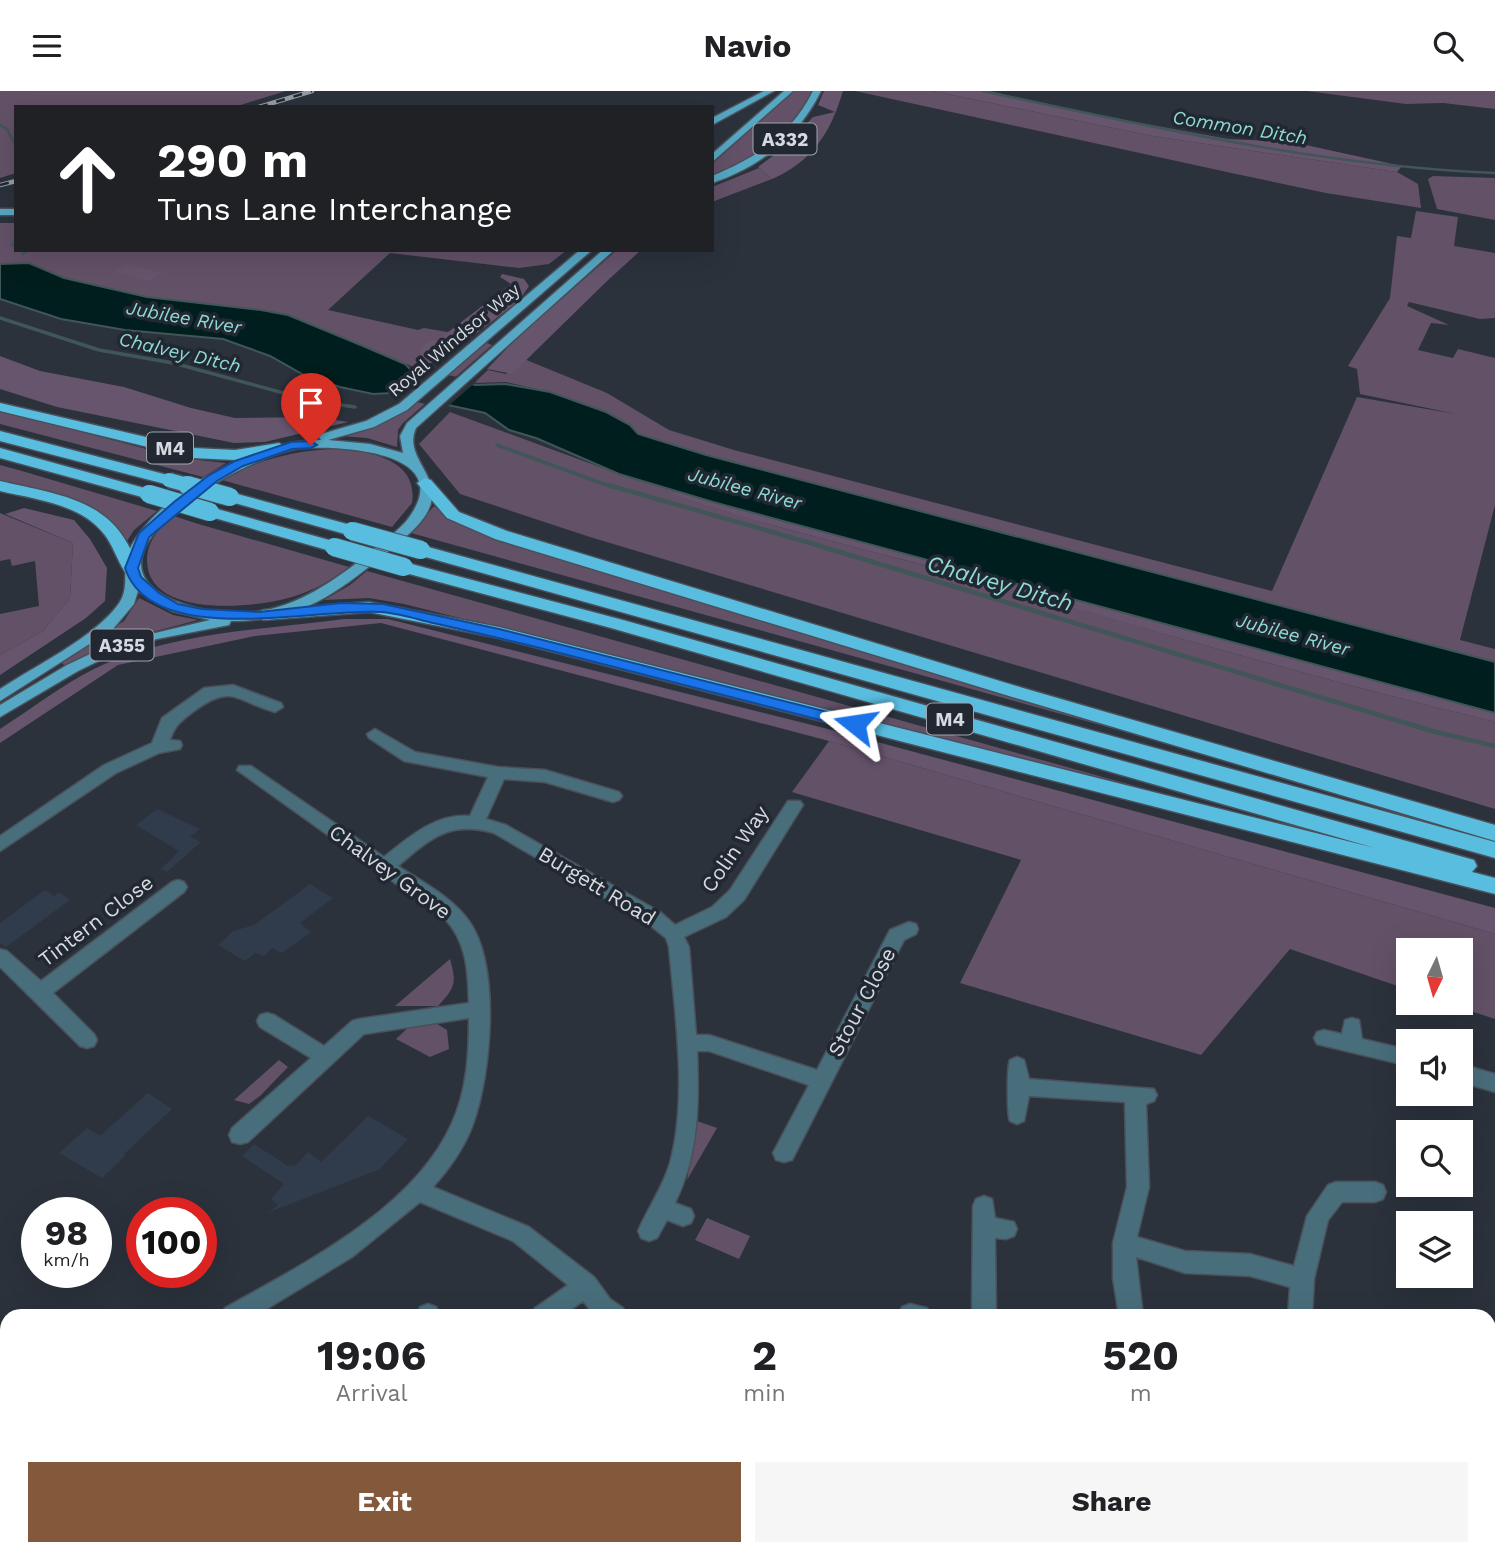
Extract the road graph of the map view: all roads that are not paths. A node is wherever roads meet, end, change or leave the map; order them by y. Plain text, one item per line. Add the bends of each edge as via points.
1 (772, 91) edge
2 (789, 91) edge
3 (817, 91) edge
4 (714, 121) edge
5 (732, 127) dead end
6 (714, 157) edge
7 (714, 179) edge
8 (585, 252) edge
9 (607, 252) edge
10 (0, 407) edge
11 (0, 436) edge
12 (285, 447) junction
13 (0, 453) edge
14 (422, 477) junction
15 (0, 486) edge
16 (133, 573) junction
17 (261, 615) junction
18 (0, 697) edge
19 (262, 707) dead end
20 (0, 712) edge
21 (388, 736) dead end
22 (245, 770) dead end
23 (498, 773) junction
24 (613, 796) dead end
25 (794, 805) dead end
26 (477, 820) junction
27 (1495, 833) edge
28 (0, 845) edge
29 (1495, 850) edge
30 (385, 866) junction
31 (1495, 874) edge
32 (1495, 886) edge
33 (178, 887) dead end
34 (909, 929) dead end
35 (673, 934) junction
36 (0, 956) edge
37 (42, 991) junction
38 (479, 1009) junction
39 (267, 1021) dead end
40 (1324, 1038) dead end
41 (87, 1040) dead end
42 (686, 1043) junction
43 (1396, 1053) edge
44 (324, 1056) junction
45 (1473, 1077) edge
46 (821, 1080) junction
47 (1495, 1083) edge
48 (1017, 1115) dead end
49 (240, 1135) dead end
50 (785, 1153) dead end
51 (418, 1191) junction
52 (1375, 1192) dead end
53 (661, 1207) junction
54 (683, 1216) dead end
55 (991, 1221) dead end
56 (649, 1231) dead end
57 (1124, 1243) junction
58 (1302, 1279) junction
59 (586, 1285) junction
60 (245, 1309) edge
61 (553, 1309) edge
62 (605, 1309) edge
63 (985, 1309) edge
64 (1130, 1309) edge
65 (1300, 1309) edge

1 - 4 main road, A332
1 - 5 main road
2 - 6 main road
3 - 7 main road, A332 via 783,141
8 - 12 main road, Royal Windsor Way via 408,403 370,424
9 - 14 main road, Royal Windsor Way via 427,411 406,435
10 - 12 highway, M4 via 193,453 235,455
11 - 29 highway, M4, bridge
12 - 14 main road via 343,444 375,448 403,458
12 - 16 main road via 228,469 161,517 144,536
13 - 31 highway, M4, bridge
14 - 17 main road via 425,499 412,521 352,574 316,598
14 - 27 highway, M4 via 453,515 501,535
15 - 16 highway via 89,514 111,532
16 - 17 main road via 155,596 178,608 212,615
16 - 18 main road, A355 via 127,604 108,626
17 - 20 main road, A355 via 119,646 67,670
17 - 32 highway, M4 via 355,606 499,633
19 - 28 street via 233,690 210,692 168,722 167,745 127,758
21 - 23 street via 410,757
22 - 30 street, Chalvey Grove
23 - 24 street via 545,776
23 - 26 street
25 - 35 street, Colin Way via 737,894 719,912
26 - 30 street via 452,821 431,831
26 - 35 street, Burgett Road via 653,917
30 - 38 street, Chalvey Grove via 433,899 464,928 473,953
33 - 37 street, Tintern Close
34 - 46 street, Stour Close via 897,935
35 - 42 street, Burgett Road via 679,947
36 - 37 street, Tintern Close
37 - 41 street, Tintern Close
38 - 44 street via 359,1027
38 - 51 street, Chalvey Grove via 475,1087 455,1142
39 - 44 street
40 - 43 street via 1352,1036
42 - 46 street, Stour Close via 709,1043
42 - 53 street, Burgett Road via 683,1154
44 - 49 street
45 - 47 street
46 - 50 street, Stour Close
48 - 57 street via 1018,1076 1141,1095 1138,1187
51 - 59 street via 521,1234
51 - 60 street, Chalvey Grove via 337,1256
52 - 58 street via 1336,1192 1318,1216
53 - 54 street
53 - 56 street, Burgett Road
55 - 63 street
57 - 58 street via 1185,1262 1250,1265
57 - 64 street
58 - 65 street
59 - 61 street
59 - 62 street

